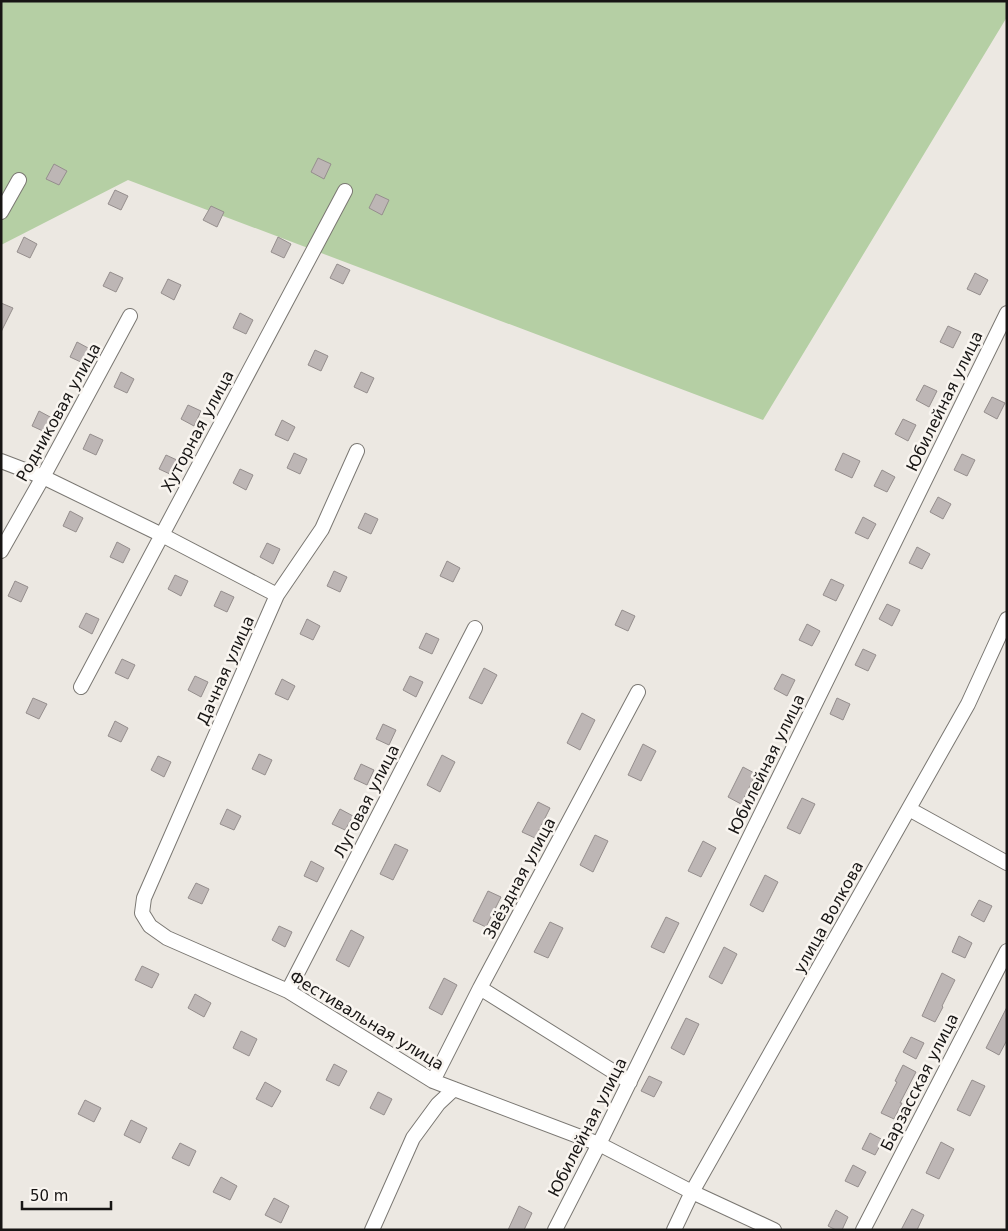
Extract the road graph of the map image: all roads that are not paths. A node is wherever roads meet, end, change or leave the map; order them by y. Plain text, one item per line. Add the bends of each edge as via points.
1 (19, 180) dead end
2 (345, 191) dead end
3 (1, 212) edge
4 (1007, 314) edge
5 (130, 316) dead end
6 (358, 450) dead end
7 (1, 461) edge
8 (43, 477) junction
9 (162, 536) junction
10 (1, 550) edge
11 (277, 595) junction
12 (1007, 619) edge
13 (475, 628) dead end
14 (81, 687) dead end
15 (638, 692) dead end
16 (909, 809) junction
17 (1007, 863) edge
18 (142, 913) joint
19 (1007, 950) edge
20 (480, 988) junction
21 (288, 991) junction
22 (432, 1081) junction
23 (630, 1082) junction
24 (454, 1089) junction
25 (599, 1144) junction
26 (692, 1192) junction
27 (372, 1230) edge
28 (555, 1230) edge
29 (674, 1230) edge
30 (774, 1230) edge
31 (863, 1230) edge

1 - 3 street
2 - 9 street, Хуторная улица
4 - 23 street, Юбилейная улица
5 - 8 street, Родниковая улица
6 - 11 street, Дачная улица via 322,529
7 - 8 street
8 - 9 street
8 - 10 street, Родниковая улица
9 - 11 street
9 - 14 street, Хуторная улица
11 - 18 street, Дачная улица via 144,898
12 - 16 street, улица Волкова via 968,704
13 - 21 street, Луговая улица
15 - 20 street, Звёздная улица
16 - 17 street
16 - 26 street, улица Волкова
18 - 21 street, Фестивальная улица via 150,926 167,938
19 - 31 street, Барзасская улица
20 - 22 street, Звёздная улица
20 - 23 street
21 - 22 street, Фестивальная улица
22 - 24 street, Фестивальная улица
23 - 25 street, Юбилейная улица
24 - 25 street, Фестивальная улица
24 - 27 street via 438,1104 413,1138
25 - 26 street, Фестивальная улица
25 - 28 street, Юбилейная улица
26 - 29 street, улица Волкова
26 - 30 street, Фестивальная улица

